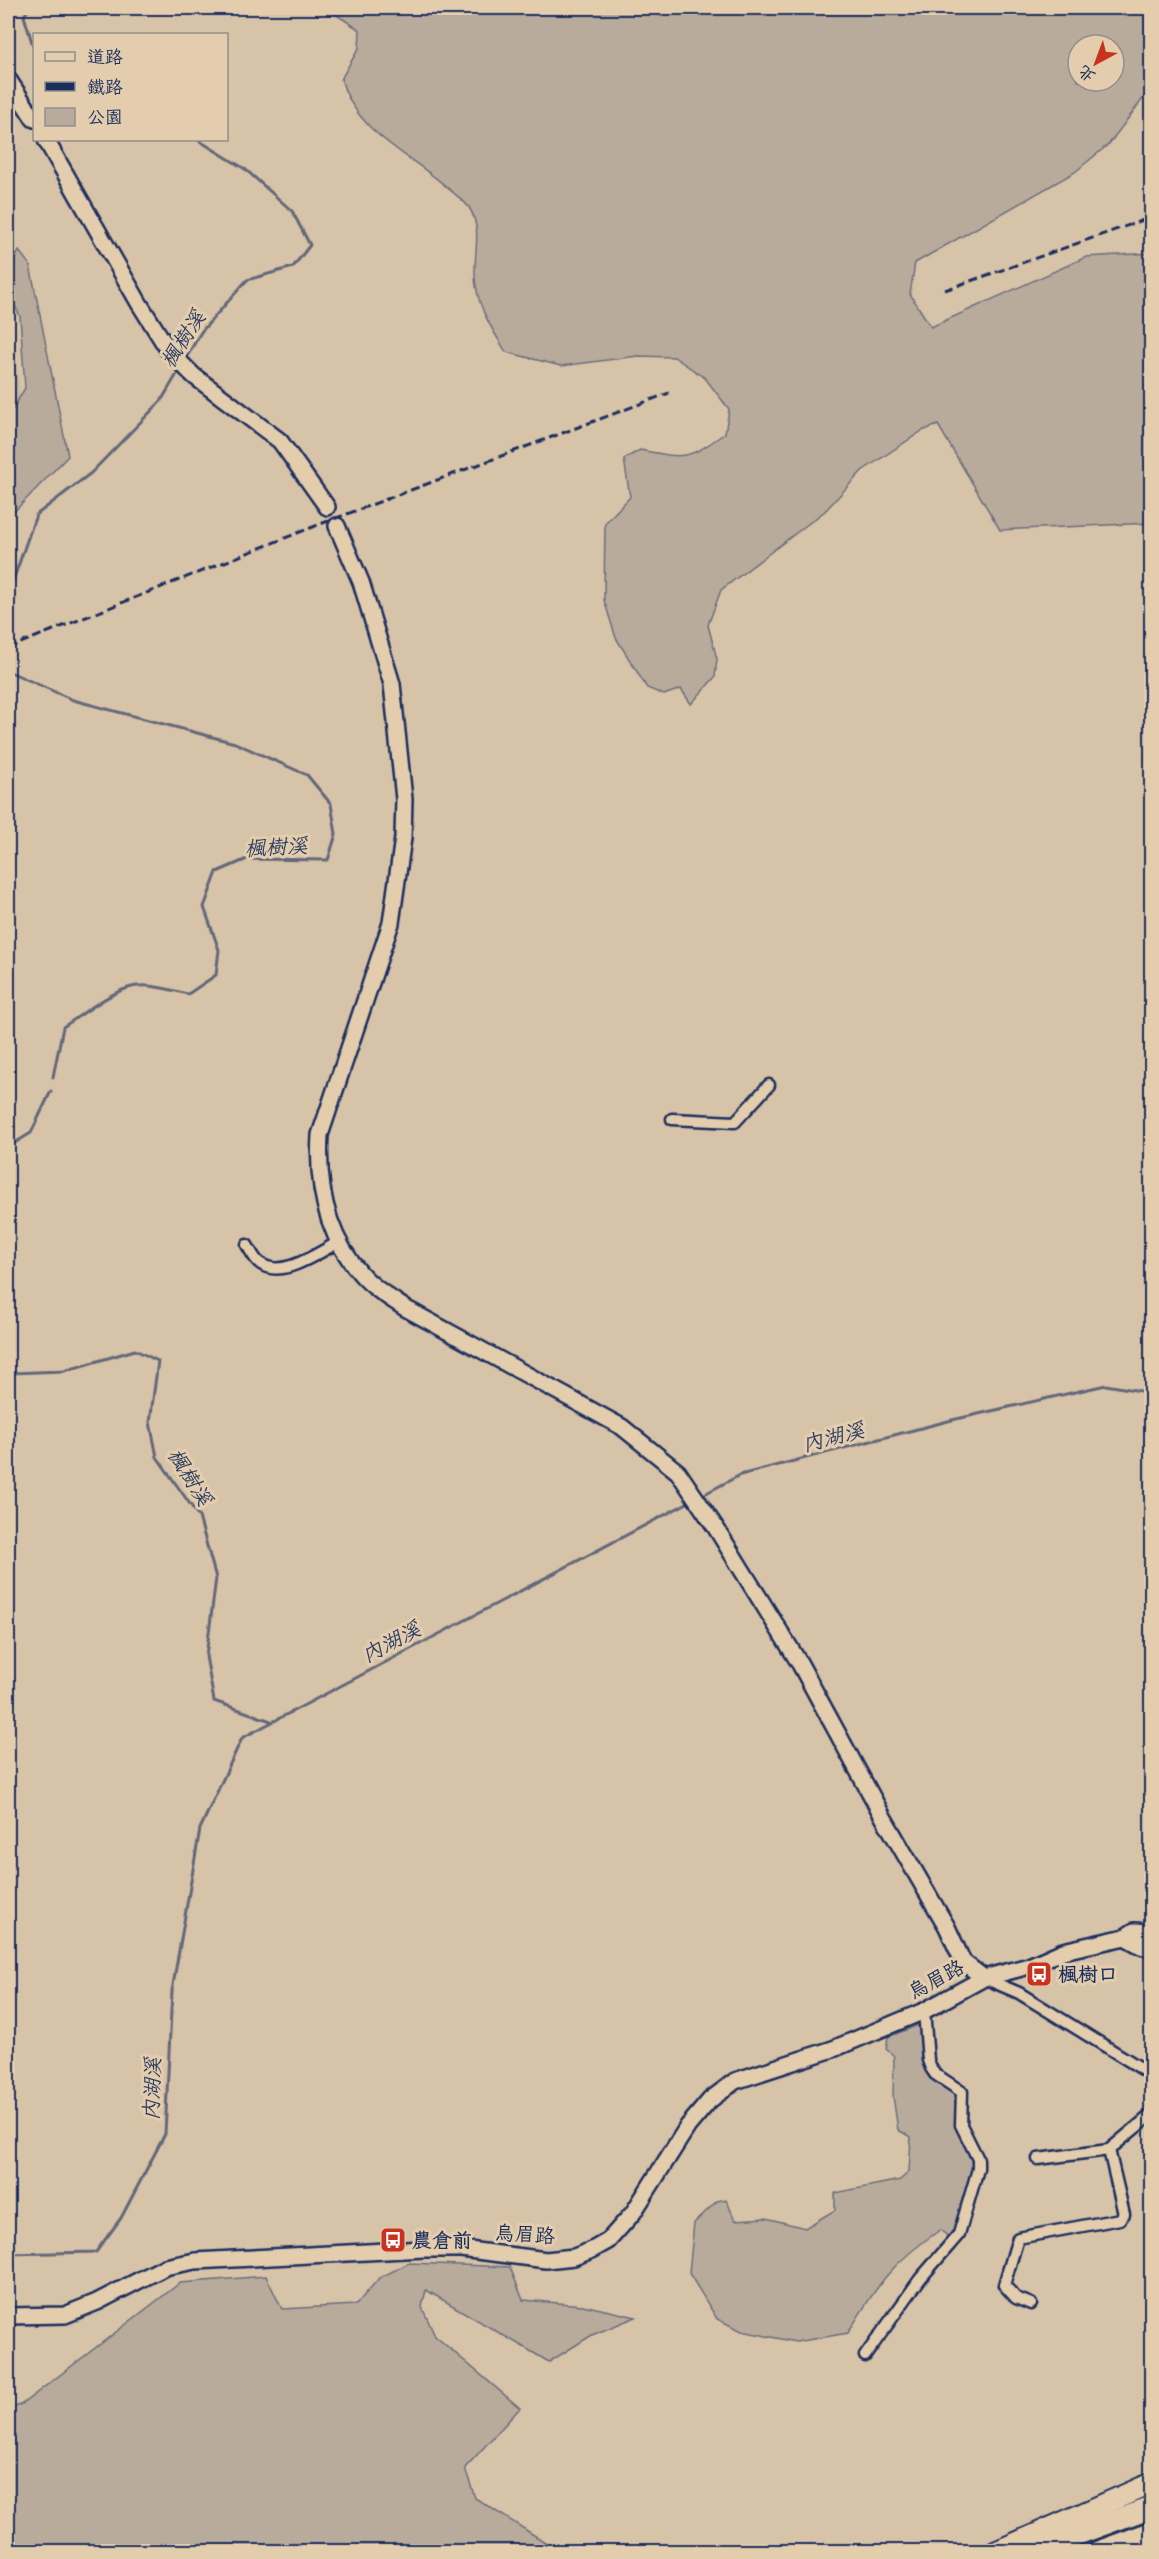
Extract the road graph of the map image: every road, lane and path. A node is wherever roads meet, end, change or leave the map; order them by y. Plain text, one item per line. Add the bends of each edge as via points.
1 (8, 79) edge
2 (33, 116) edge
3 (47, 141) edge
4 (327, 507) dead end
5 (336, 526) dead end
6 (769, 1084) dead end
7 (672, 1119) dead end
8 (339, 1242) junction
9 (247, 1245) dead end
10 (1152, 1932) edge
11 (1125, 1937) junction
12 (1152, 1949) edge
13 (984, 1978) junction
14 (924, 2011) junction
15 (1152, 2075) edge
16 (1152, 2114) edge
17 (1109, 2150) junction
18 (1038, 2159) dead end
19 (1031, 2304) dead end
20 (8, 2316) edge
21 (865, 2356) dead end
22 (1152, 2483) edge
23 (1152, 2507) edge
24 (1152, 2532) edge
25 (1152, 2545) edge
26 (995, 2552) edge
27 (1030, 2552) edge
28 (1097, 2552) edge
29 (1134, 2552) edge

1 - 2 street
3 - 4 street via 169,351 195,376 280,441
5 - 8 street via 361,582 392,684 404,799 403,838 391,923 320,1135 322,1190 327,1218
6 - 7 street via 735,1122
8 - 9 street via 290,1266 272,1269 259,1264
8 - 13 street via 361,1274 405,1308 622,1427 678,1472 800,1664 963,1962
10 - 11 street, 烏眉路 via 1134,1931
11 - 12 street
11 - 13 street, 烏眉路 via 1063,1951 1029,1966
13 - 14 street, 烏眉路
13 - 15 street, 烏眉路 via 1019,1993
14 - 20 street, 烏眉路 via 833,2049 735,2081 710,2100 688,2126 633,2213 608,2241 574,2257 546,2260 424,2248 195,2261 165,2267 65,2315
14 - 21 street via 928,2060 935,2074 962,2092 961,2125 976,2154 978,2169 959,2234 920,2279
16 - 17 street
17 - 18 street
17 - 19 street via 1124,2214 1120,2219 1018,2238 1004,2285 1016,2298
22 - 26 highway
23 - 27 highway
24 - 28 highway
25 - 29 highway

